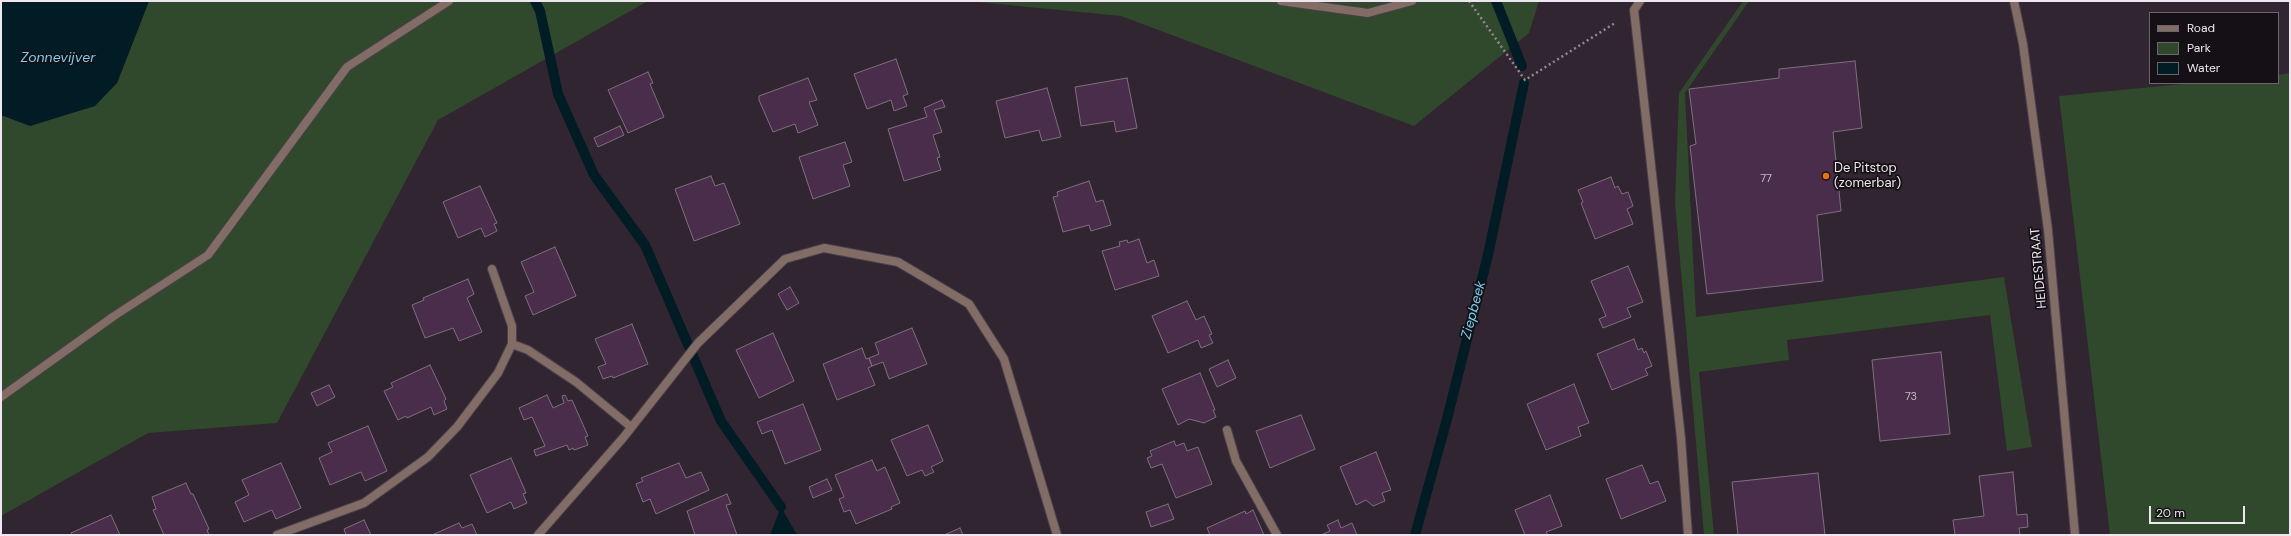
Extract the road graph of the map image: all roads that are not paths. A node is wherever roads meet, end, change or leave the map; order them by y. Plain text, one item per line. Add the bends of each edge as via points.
1 (448, 1) edge
2 (1281, 1) edge
3 (1412, 1) edge
4 (1640, 1) edge
5 (2014, 1) edge
6 (492, 269) dead end
7 (512, 344) junction
8 (1, 397) edge
9 (631, 427) junction
10 (1227, 430) dead end
11 (277, 535) edge
12 (538, 535) edge
13 (1057, 535) edge
14 (1278, 535) edge
15 (1688, 535) edge
16 (2075, 535) edge

1 - 8 street via 347,66 208,255 114,316
2 - 3 street via 1368,14
4 - 15 street via 1634,10 1680,430
5 - 16 street, HEIDESTRAAT via 2023,44 2048,230
6 - 7 street via 512,326
7 - 9 street via 528,350 576,382
7 - 11 street via 498,373 456,427 428,457 364,503
9 - 12 street
9 - 13 street via 698,343 785,259 824,248 898,262 969,304 1004,359
10 - 14 street via 1236,461

